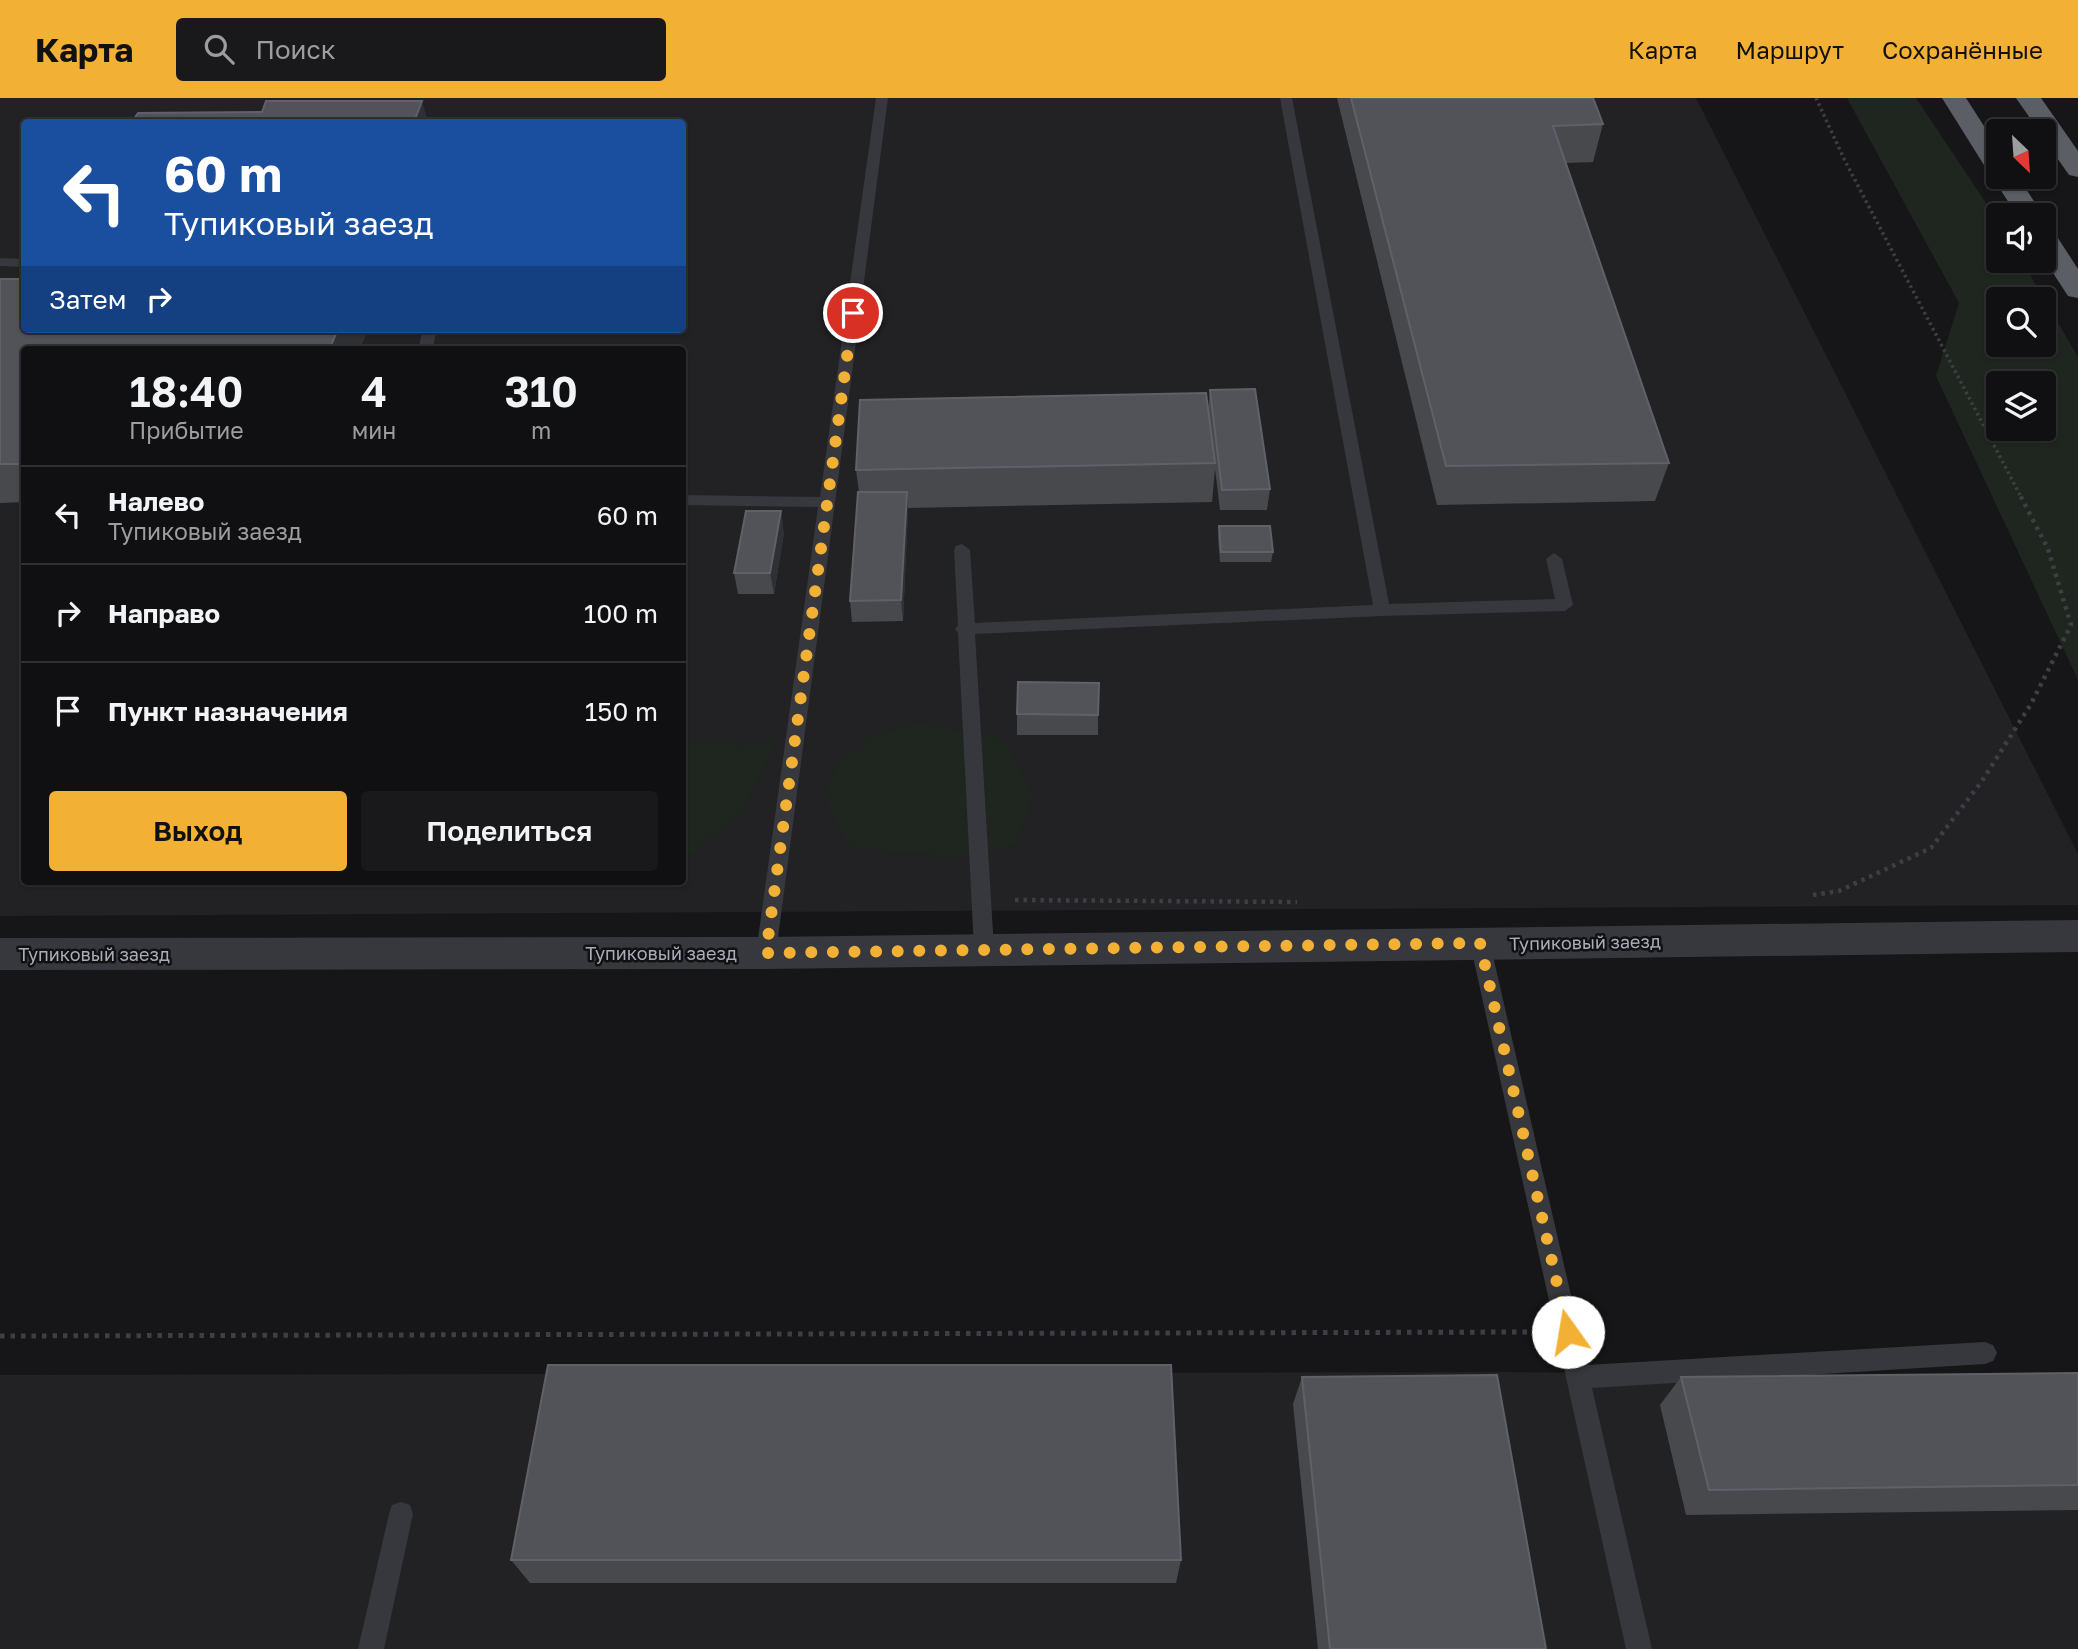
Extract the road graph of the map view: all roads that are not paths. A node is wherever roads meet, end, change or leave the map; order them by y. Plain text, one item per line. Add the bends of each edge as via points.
1 (881, 98) edge
2 (1286, 98) edge
3 (1954, 98) edge
4 (2028, 98) edge
5 (1986, 148) edge
6 (2078, 169) edge
7 (2056, 256) edge
8 (0, 262) edge
9 (21, 262) edge
10 (2078, 290) edge
11 (686, 500) edge
12 (827, 502) junction
13 (962, 550) dead end
14 (1554, 559) dead end
15 (1382, 610) junction
16 (964, 629) junction
17 (2078, 936) edge
18 (1480, 943) junction
19 (984, 949) junction
20 (766, 953) junction
21 (0, 954) edge
22 (1985, 1353) dead end
23 (1578, 1377) junction
24 (401, 1514) dead end
25 (371, 1649) edge
26 (1639, 1649) edge

1 - 12 lane
2 - 15 lane
3 - 5 highway
4 - 6 highway
7 - 10 highway
8 - 9 lane
11 - 12 lane
12 - 20 lane
13 - 16 lane
14 - 15 lane via 1564,605
15 - 16 lane
16 - 19 lane
17 - 18 street, Тупиковый заезд
18 - 19 street, Тупиковый заезд
18 - 23 lane
19 - 20 street, Тупиковый заезд
20 - 21 street, Тупиковый заезд
22 - 23 lane
23 - 26 lane
24 - 25 lane

